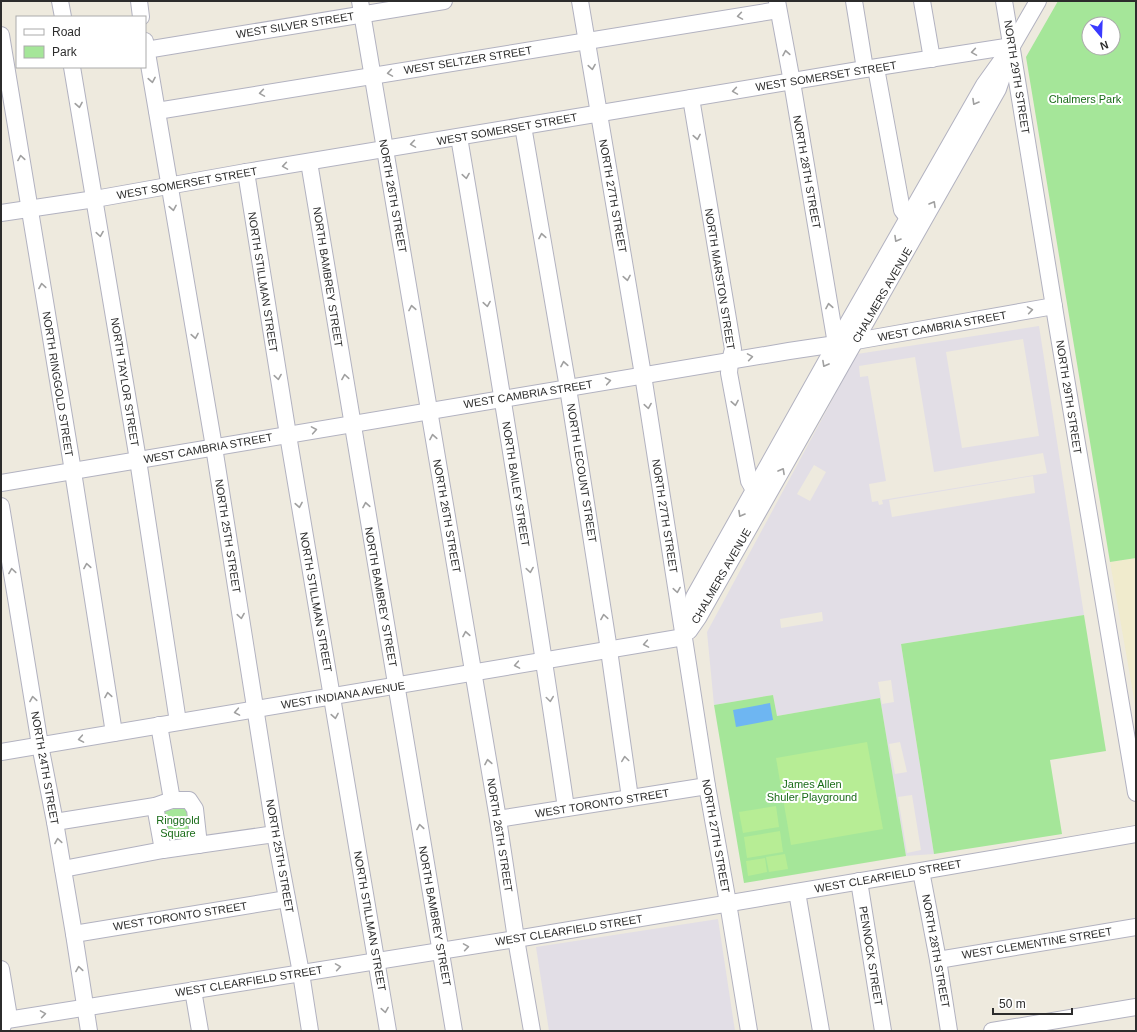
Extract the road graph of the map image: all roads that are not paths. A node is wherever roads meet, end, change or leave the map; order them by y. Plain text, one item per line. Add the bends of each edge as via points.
1 (60, 1) edge
2 (139, 1) edge
3 (444, 1) edge
4 (580, 1) edge
5 (854, 1) edge
6 (922, 1) edge
7 (1004, 1) edge
8 (1038, 1) edge
9 (778, 5) edge
10 (361, 8) edge
11 (63, 16) edge
12 (141, 16) edge
13 (1, 35) edge
14 (587, 41) junction
15 (146, 46) edge
16 (1012, 46) junction
17 (932, 59) junction
18 (72, 68) edge
19 (871, 68) junction
20 (372, 76) junction
21 (792, 82) junction
22 (691, 98) junction
23 (157, 110) junction
24 (599, 113) junction
25 (523, 126) junction
26 (460, 137) junction
27 (385, 149) junction
28 (309, 162) junction
29 (246, 172) junction
30 (169, 186) junction
31 (95, 199) junction
32 (29, 208) junction
33 (1, 213) edge
34 (915, 222) junction
35 (1054, 306) junction
36 (856, 341) junction
37 (836, 344) junction
38 (730, 361) junction
39 (643, 375) junction
40 (568, 388) junction
41 (503, 399) junction
42 (429, 411) junction
43 (352, 424) junction
44 (288, 435) junction
45 (214, 447) junction
46 (138, 460) junction
47 (72, 471) junction
48 (1, 483) edge
49 (761, 494) junction
50 (1, 506) edge
51 (684, 637) junction
52 (609, 650) junction
53 (544, 661) junction
54 (473, 673) junction
55 (396, 686) junction
56 (332, 696) junction
57 (256, 709) junction
58 (178, 722) junction
59 (159, 726) junction
60 (114, 733) junction
61 (40, 746) junction
62 (1, 752) edge
63 (706, 786) junction
64 (1136, 793) edge
65 (630, 798) junction
66 (172, 800) junction
67 (156, 806) junction
68 (566, 808) junction
69 (498, 819) junction
70 (55, 822) junction
71 (276, 834) junction
72 (1136, 834) edge
73 (199, 845) junction
74 (163, 850) junction
75 (62, 868) junction
76 (921, 871) junction
77 (859, 881) junction
78 (797, 892) junction
79 (287, 899) junction
80 (728, 903) junction
81 (1136, 927) edge
82 (74, 934) junction
83 (516, 939) junction
84 (440, 951) junction
85 (938, 960) junction
86 (377, 961) junction
87 (1, 969) edge
88 (301, 973) junction
89 (193, 990) junction
90 (85, 1007) junction
91 (1136, 1007) edge
92 (3, 1024) edge
93 (89, 1031) edge
94 (200, 1031) edge
95 (310, 1031) edge
96 (388, 1031) edge
97 (454, 1031) edge
98 (532, 1031) edge
99 (749, 1031) edge
100 (821, 1031) edge
101 (883, 1031) edge
102 (949, 1031) edge
103 (992, 1031) edge

1 - 11 street
2 - 12 street
3 - 10 street, WEST SILVER STREET
4 - 14 street, NORTH 27TH STREET
5 - 19 street
6 - 17 street
7 - 16 street, NORTH 29TH STREET
8 - 16 street, CHALMERS AVENUE
9 -> 14 street, WEST SELTZER STREET
21 -> 9 street, NORTH 28TH STREET
10 - 15 street, WEST SILVER STREET
10 - 20 street, NORTH 26TH STREET
32 -> 13 street, NORTH RINGGOLD STREET
14 -> 20 street, WEST SELTZER STREET
14 -> 24 street, NORTH 27TH STREET
15 -> 23 street, NORTH 25TH STREET
16 -> 17 street, WEST SOMERSET STREET
16 - 34 street, CHALMERS AVENUE via 998,89
16 - 35 street, NORTH 29TH STREET
17 - 19 street, WEST SOMERSET STREET
18 -> 31 street, NORTH TAYLOR STREET
19 - 21 street, WEST SOMERSET STREET
19 - 34 street via 902,210
20 -> 23 street, WEST SELTZER STREET
20 - 27 street, NORTH 26TH STREET
21 -> 22 street, WEST SOMERSET STREET
37 -> 21 street, NORTH 28TH STREET
22 - 24 street, WEST SOMERSET STREET
22 -> 38 street, NORTH MARSTON STREET via 733,349
23 - 30 street, NORTH 25TH STREET
24 - 25 street, WEST SOMERSET STREET
24 -> 39 street, NORTH 27TH STREET
25 - 26 street, WEST SOMERSET STREET
40 -> 25 street, NORTH LECOUNT STREET
26 -> 27 street, WEST SOMERSET STREET
26 -> 41 street, NORTH BAILEY STREET
27 - 28 street, WEST SOMERSET STREET
42 -> 27 street, NORTH 26TH STREET
28 -> 29 street, WEST SOMERSET STREET
43 -> 28 street, NORTH BAMBREY STREET
29 - 30 street, WEST SOMERSET STREET
29 -> 44 street, NORTH STILLMAN STREET
30 - 31 street, WEST SOMERSET STREET
30 -> 45 street, NORTH 25TH STREET
31 - 32 street, WEST SOMERSET STREET
31 -> 46 street, NORTH TAYLOR STREET
32 - 33 street, WEST SOMERSET STREET
47 -> 32 street, NORTH RINGGOLD STREET
34 - 36 street, CHALMERS AVENUE
34 -> 37 street, CHALMERS AVENUE
36 -> 35 street, WEST CAMBRIA STREET
35 - 64 street, NORTH 29TH STREET
36 - 37 street, WEST CAMBRIA STREET
49 -> 36 street, CHALMERS AVENUE
38 -> 37 street, WEST CAMBRIA STREET
37 -> 49 street, CHALMERS AVENUE
38 - 39 street, WEST CAMBRIA STREET
38 -> 49 street, NORTH MARSTON STREET via 729,373 749,481
40 -> 39 street, WEST CAMBRIA STREET
39 -> 51 street, NORTH 27TH STREET
40 - 41 street, WEST CAMBRIA STREET
52 -> 40 street, NORTH LECOUNT STREET
41 - 42 street, WEST CAMBRIA STREET
41 -> 53 street, NORTH BAILEY STREET
42 - 43 street, WEST CAMBRIA STREET
54 -> 42 street, NORTH 26TH STREET
44 -> 43 street, WEST CAMBRIA STREET
55 -> 43 street, NORTH BAMBREY STREET
44 - 45 street, WEST CAMBRIA STREET
44 -> 56 street, NORTH STILLMAN STREET
45 - 46 street, WEST CAMBRIA STREET
45 -> 57 street, NORTH 25TH STREET
46 - 47 street, WEST CAMBRIA STREET
46 - 58 street, NORTH TAYLOR STREET
47 - 48 street, WEST CAMBRIA STREET
60 -> 47 street, NORTH RINGGOLD STREET
49 - 51 street, CHALMERS AVENUE via 694,597
61 -> 50 street, NORTH 24TH STREET
51 -> 52 street, WEST INDIANA AVENUE
51 - 63 street, NORTH 27TH STREET
52 - 53 street, WEST INDIANA AVENUE
65 -> 52 street, NORTH LECOUNT STREET
53 -> 54 street, WEST INDIANA AVENUE
53 -> 68 street, NORTH BAILEY STREET
54 - 55 street, WEST INDIANA AVENUE
69 -> 54 street, NORTH 26TH STREET
55 - 56 street, WEST INDIANA AVENUE
84 -> 55 street, NORTH BAMBREY STREET
56 - 57 street, WEST INDIANA AVENUE
56 -> 86 street, NORTH STILLMAN STREET
57 -> 58 street, WEST INDIANA AVENUE
57 - 71 street, NORTH 25TH STREET
58 - 59 street, WEST INDIANA AVENUE
59 - 60 street, WEST INDIANA AVENUE
59 - 66 street
60 -> 61 street, WEST INDIANA AVENUE
61 - 62 street, WEST INDIANA AVENUE
61 - 70 street, NORTH 24TH STREET
63 - 65 street, WEST TORONTO STREET
63 - 80 street, NORTH 27TH STREET
65 - 68 street, WEST TORONTO STREET
66 - 67 street
66 - 73 street via 188,800 195,809
67 - 70 street
67 - 74 street
68 - 69 street, WEST TORONTO STREET
69 - 83 street, NORTH 26TH STREET
75 -> 70 street, NORTH 24TH STREET
71 - 73 street
71 - 79 street, NORTH 25TH STREET
72 - 76 street, WEST CLEARFIELD STREET
73 - 74 street
74 - 75 street
75 - 82 street, NORTH 24TH STREET
76 - 77 street, WEST CLEARFIELD STREET
76 - 85 street, NORTH 28TH STREET
77 - 78 street, WEST CLEARFIELD STREET
77 - 101 street, PENNOCK STREET
78 - 80 street, WEST CLEARFIELD STREET
78 - 100 street
79 - 82 street, WEST TORONTO STREET
79 - 88 street, NORTH 25TH STREET
80 - 83 street, WEST CLEARFIELD STREET
80 - 99 street, NORTH 27TH STREET
81 - 85 street, WEST CLEMENTINE STREET
90 -> 82 street, NORTH 24TH STREET
84 -> 83 street, WEST CLEARFIELD STREET
83 - 98 street, NORTH 26TH STREET
84 - 86 street, WEST CLEARFIELD STREET
84 - 97 street, NORTH BAMBREY STREET
85 - 102 street, NORTH 28TH STREET
88 -> 86 street, WEST CLEARFIELD STREET
86 -> 96 street, NORTH STILLMAN STREET
87 - 92 street via 8,1010
88 - 89 street, WEST CLEARFIELD STREET
88 - 95 street, NORTH 25TH STREET
89 - 90 street, WEST CLEARFIELD STREET
89 - 94 street
92 -> 90 street, WEST CLEARFIELD STREET
90 - 93 street, NORTH 24TH STREET
91 - 103 street

